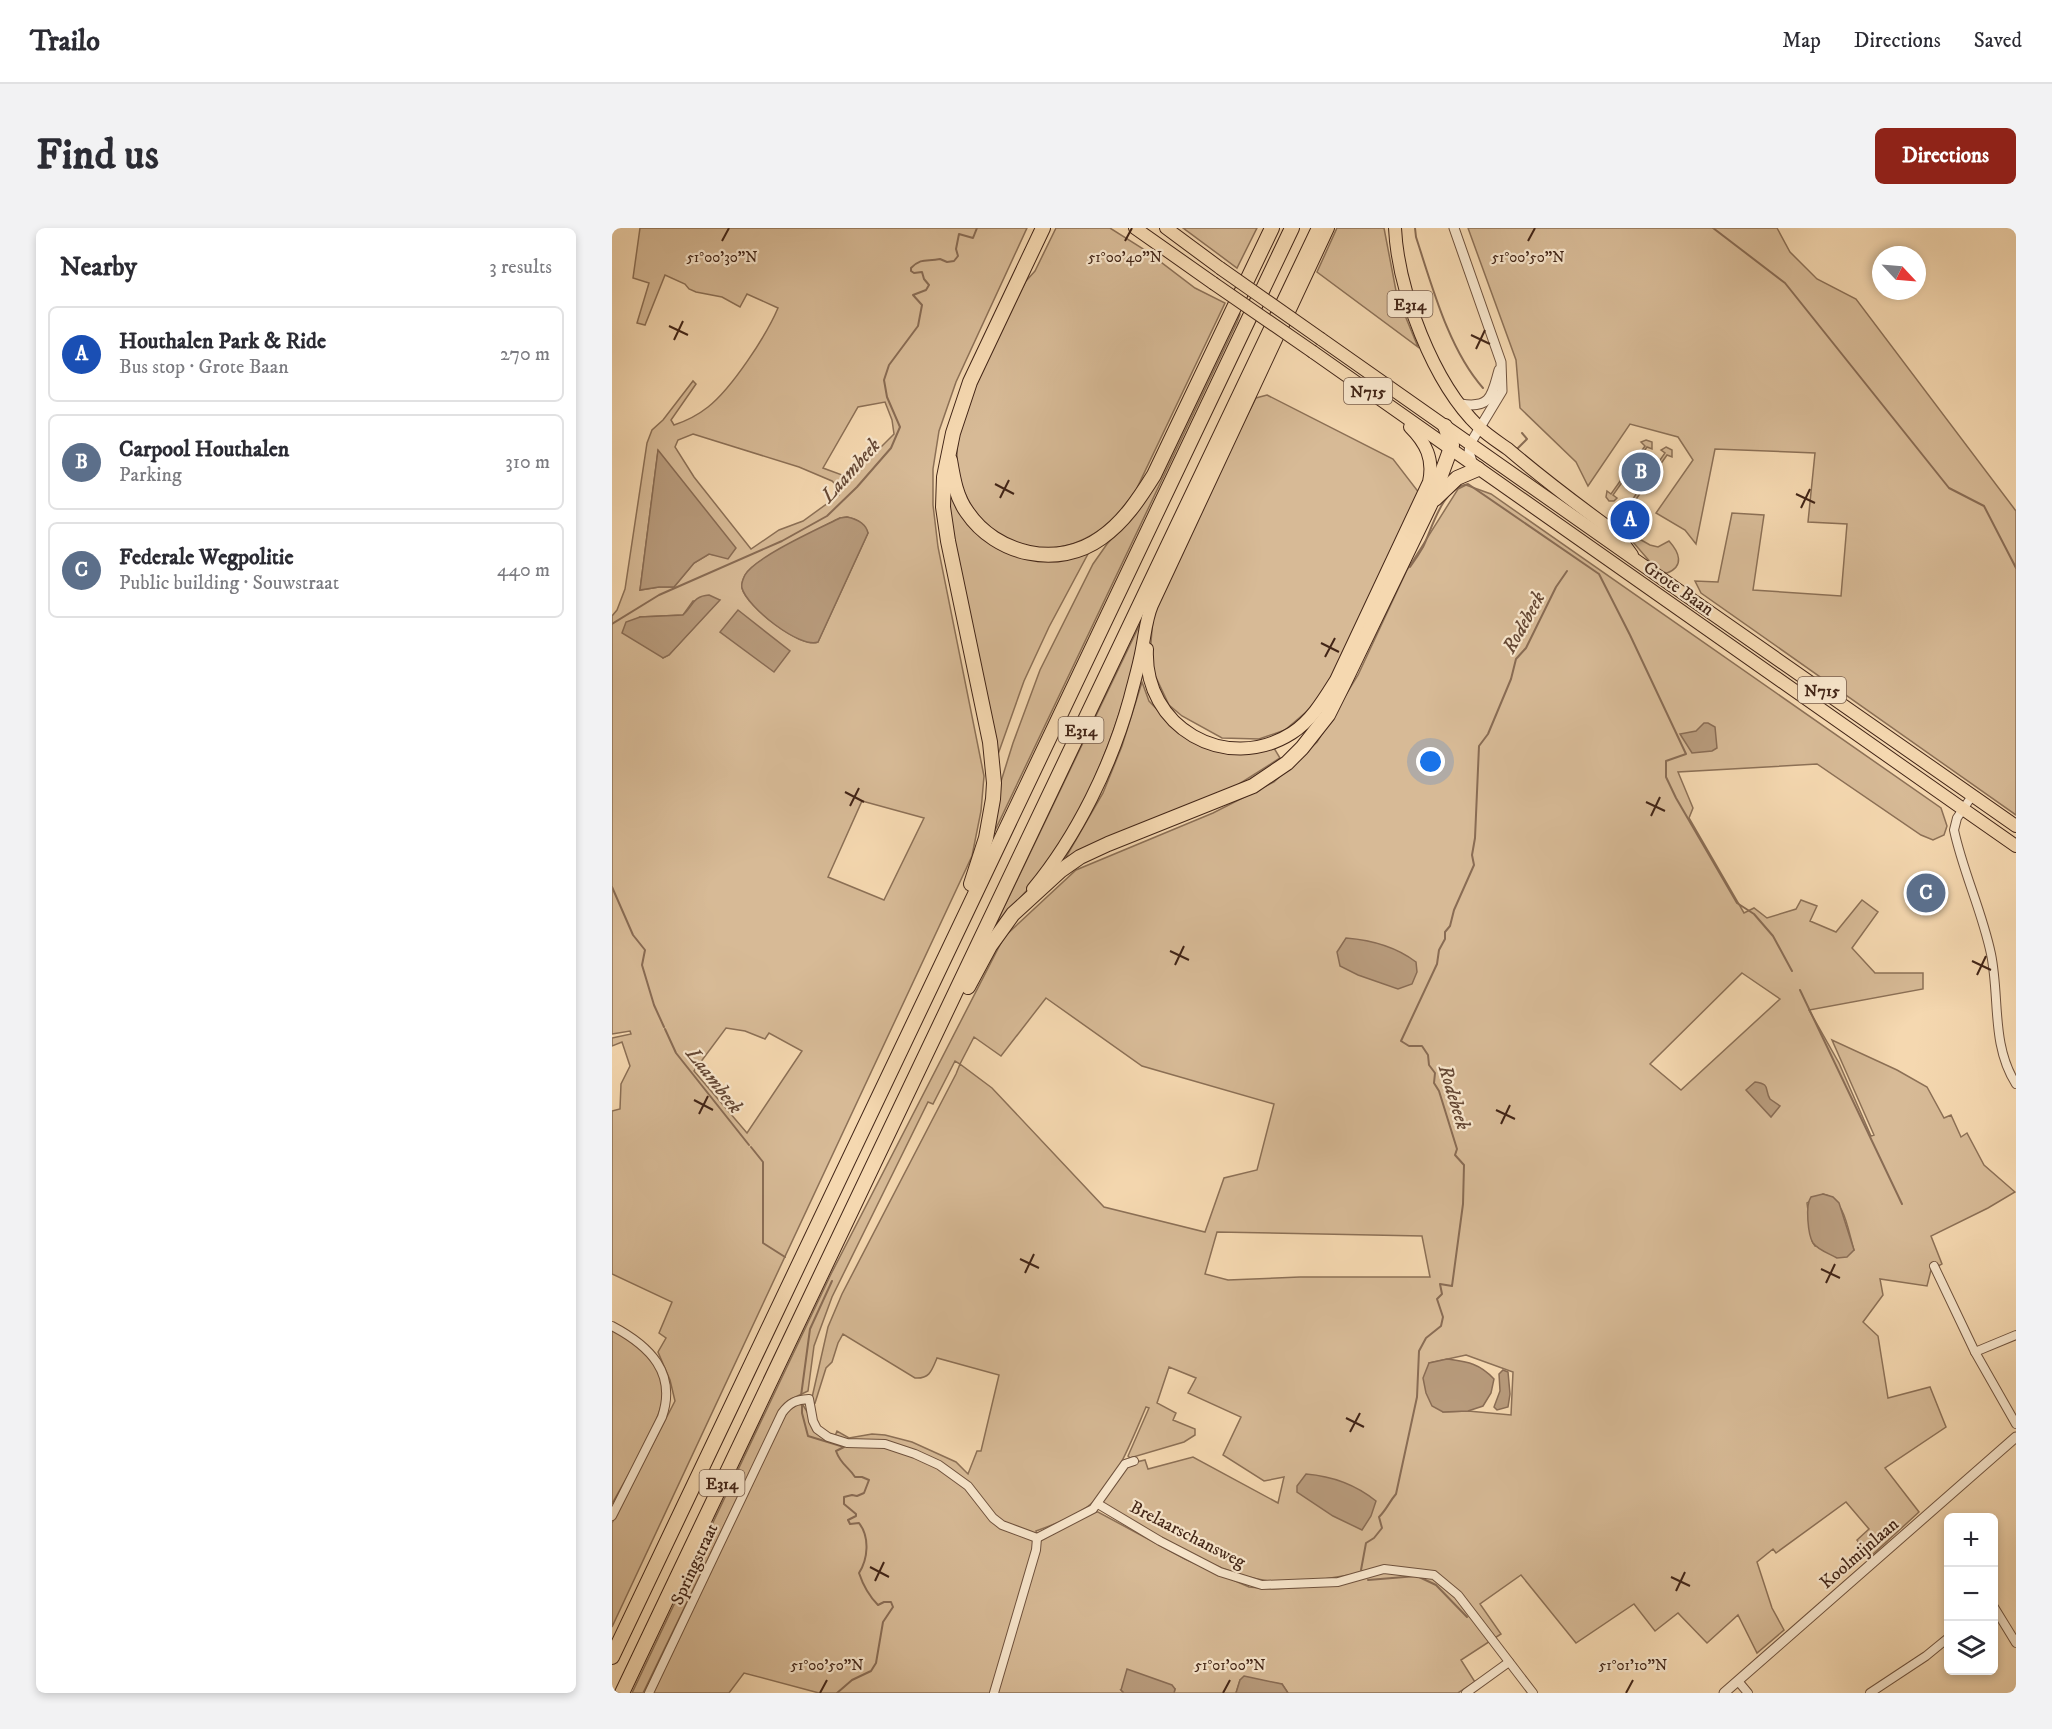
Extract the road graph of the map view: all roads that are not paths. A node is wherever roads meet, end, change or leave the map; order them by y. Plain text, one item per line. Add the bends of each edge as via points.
1 (1043, 228) edge
2 (1135, 228) edge
3 (1166, 228) edge
4 (1272, 228) edge
5 (1292, 228) edge
6 (1319, 228) edge
7 (1328, 228) edge
8 (1395, 228) edge
9 (1454, 228) edge
10 (1501, 362) junction
11 (1461, 404) junction
12 (1407, 419) junction
13 (1445, 426) junction
14 (1480, 428) junction
15 (1470, 444) junction
16 (1451, 450) junction
17 (949, 454) junction
18 (1475, 467) junction
19 (1430, 505) junction
20 (1634, 559) junction
21 (1157, 595) junction
22 (1972, 796) junction
23 (1963, 809) junction
24 (2016, 826) edge
25 (2016, 846) edge
26 (968, 910) junction
27 (1012, 914) junction
28 (2016, 1084) edge
29 (899, 1112) junction
30 (1934, 1266) dead end
31 (612, 1326) edge
32 (2016, 1335) edge
33 (1976, 1352) junction
34 (2016, 1424) edge
35 (2016, 1437) edge
36 (1134, 1461) dead end
37 (1098, 1504) junction
38 (612, 1516) edge
39 (1036, 1538) junction
40 (1998, 1613) edge
41 (1944, 1641) edge
42 (2016, 1642) edge
43 (612, 1657) edge
44 (1509, 1662) junction
45 (1738, 1681) junction
46 (622, 1693) edge
47 (649, 1693) edge
48 (994, 1693) edge
49 (1466, 1693) edge
50 (1533, 1693) edge
51 (1724, 1693) edge
52 (1748, 1693) edge
53 (1870, 1693) edge

1 - 17 highway, E314 via 970,382 958,411
2 - 12 main road, Grote Baan / N715, bridge
3 - 13 main road, Grote Baan / N715, bridge
4 - 17 highway, E314 via 1154,475 1120,523 1101,538 1078,550 1056,554 1041,555 1005,546 980,528 965,510 957,493
5 - 26 highway, E314
6 - 29 highway, E314
7 - 21 main road, E314
8 - 11 main road, E314 via 1398,262 1411,309 1433,359
9 - 10 street
10 - 11 street via 1496,387 1488,399 1477,405
10 - 14 street via 1502,391
11 - 14 main road
12 - 16 main road, Grote Baan / N715
12 - 21 main road, E314 via 1429,454 1429,482 1336,680 1312,716 1293,733 1264,745 1232,748 1200,739 1171,720 1154,693 1147,662
13 - 15 main road, Grote Baan / N715
13 - 16 highway
14 - 15 street
14 - 20 main road via 1616,533
15 - 18 street
15 - 20 main road, Grote Baan / N715
16 - 18 main road, Grote Baan / N715
16 - 19 highway, E314
17 - 26 highway, E314 via 943,507 990,742 994,783 986,838 970,886
18 - 19 highway, E314 via 1456,478
18 - 23 main road, Grote Baan / N715
19 - 27 highway, E314 via 1328,715 1287,763 1253,786 1080,858
20 - 22 main road, Grote Baan / N715
21 - 27 main road, E314 via 1148,615 1129,701 1104,769 1071,837
22 - 23 street
22 - 24 main road, Grote Baan / N715
23 - 25 main road, Grote Baan / N715
23 - 28 street via 1954,830 1984,924 1992,957 2000,1040 2005,1063
26 - 43 highway, E314
27 - 29 highway, E314 via 979,967 920,1084
29 - 46 highway, E314
30 - 33 street
31 - 38 street via 651,1355 668,1390 663,1418
32 - 33 street
33 - 34 street
35 - 45 street, Koolmijnlaan
36 - 37 street, Brelaarschansweg via 1121,1469
37 - 39 street, Brelaarschansweg
37 - 44 street, Brelaarschansweg via 1220,1572 1262,1585 1338,1582 1384,1569 1434,1575 1458,1595
39 - 47 street, Springstraat via 1002,1525 968,1486 939,1465 885,1444 847,1443 828,1437 813,1421 809,1399 799,1399 782,1413
39 - 48 street via 1036,1550
40 - 42 street
41 - 53 street
44 - 49 street
44 - 50 street, Brelaarschansweg
45 - 51 street, Koolmijnlaan
45 - 52 street

